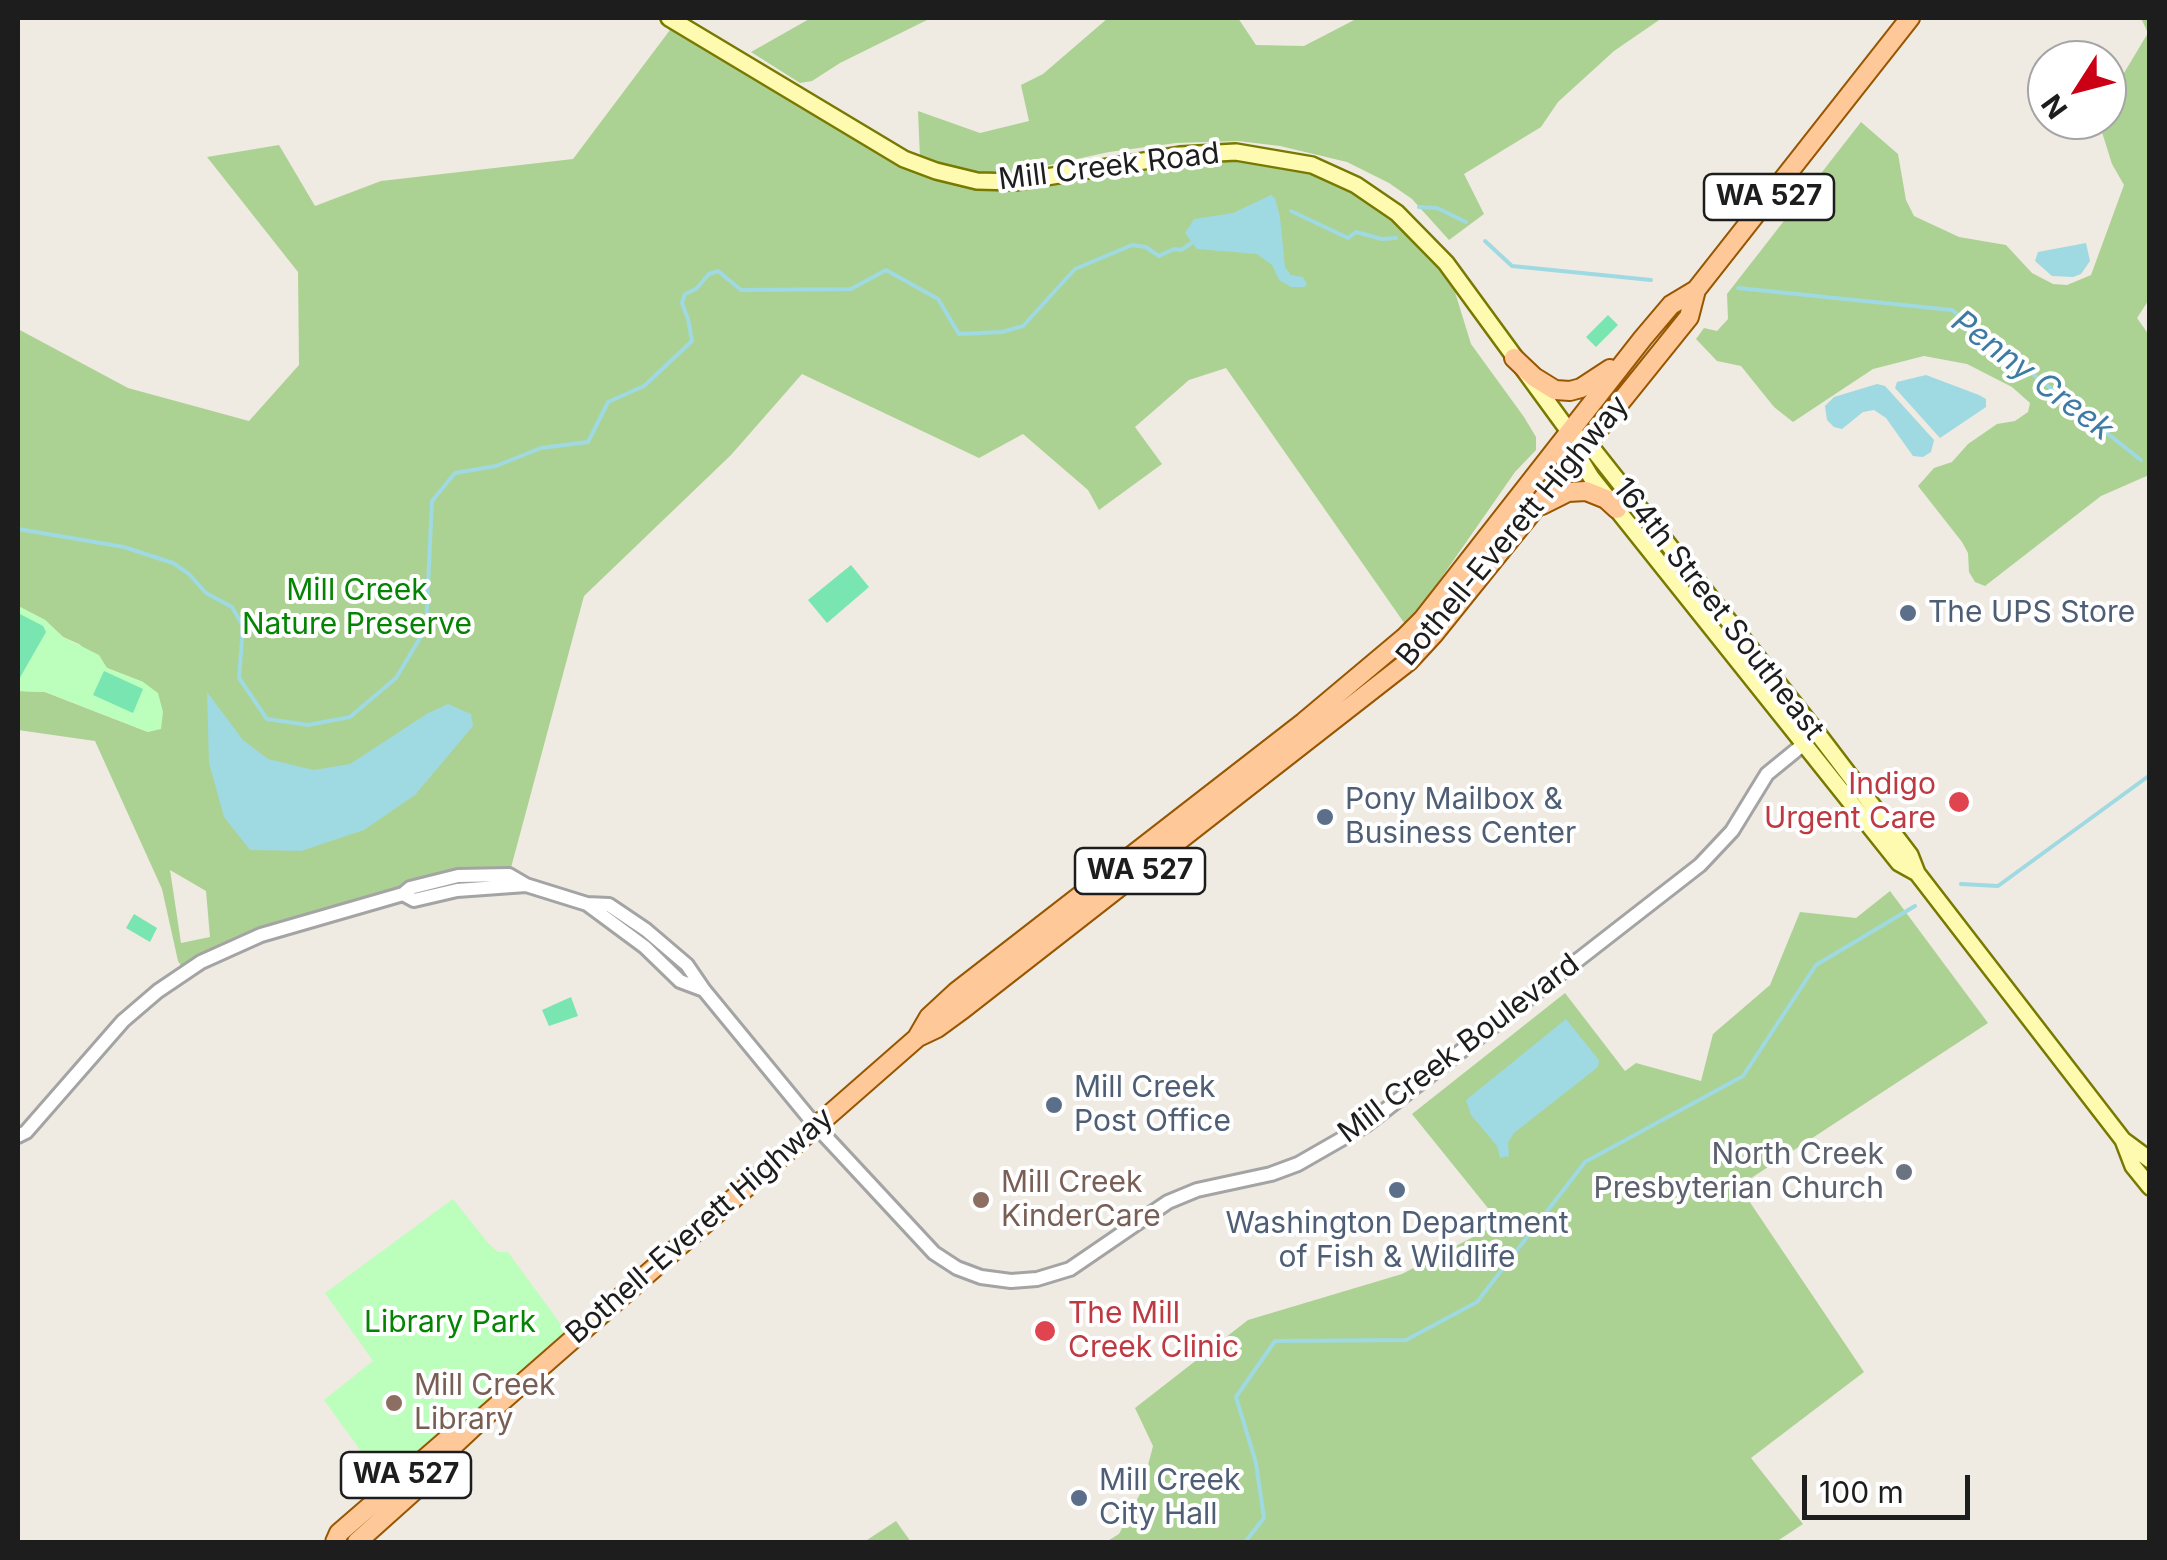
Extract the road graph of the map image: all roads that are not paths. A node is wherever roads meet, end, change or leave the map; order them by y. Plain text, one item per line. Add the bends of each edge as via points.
1 (669, 18) edge
2 (1910, 18) edge
3 (1696, 290) junction
4 (1627, 357) junction
5 (1514, 358) junction
6 (1568, 430) junction
7 (1582, 450) junction
8 (1617, 509) junction
9 (1533, 510) junction
10 (1805, 743) junction
11 (1228, 791) junction
12 (1917, 873) junction
13 (918, 1037) junction
14 (814, 1125) junction
15 (22, 1134) edge
16 (2123, 1140) junction
17 (18, 1151) edge
18 (2150, 1160) edge
19 (2150, 1187) edge
20 (484, 1417) junction
21 (334, 1542) edge
22 (356, 1542) edge

1 - 5 main road, Mill Creek Road via 936,172 1016,182 1236,152 1335,174 1417,231
2 - 3 main road, Bothell-Everett Highway / WA 527
3 - 4 main road, Bothell-Everett Highway / WA 527 via 1671,305
3 - 7 main road, Bothell-Everett Highway / WA 527 via 1689,317
4 - 5 main road via 1570,391 1544,384
4 - 6 main road, Bothell-Everett Highway / WA 527
5 - 6 main road, Mill Creek Road
6 - 7 main road, Mill Creek Road
6 - 11 main road, Bothell-Everett Highway / WA 527 via 1423,619
7 - 8 main road, 164th Street Southeast
7 - 9 main road, Bothell-Everett Highway / WA 527
7 - 12 main road, 164th Street Southeast via 1879,813
8 - 9 main road via 1596,493 1576,490
8 - 10 main road, 164th Street Southeast
9 - 11 main road, Bothell-Everett Highway / WA 527 via 1409,661
10 - 12 main road, 164th Street Southeast via 1900,863
10 - 14 street, Mill Creek Boulevard via 1767,774 1732,831 1700,865 1375,1119 1298,1164 1168,1202 1059,1273 1011,1281 947,1262
11 - 13 main road, Bothell-Everett Highway / WA 527 via 1165,850 962,1010
11 - 13 main road, Bothell-Everett Highway / WA 527 via 956,992
12 - 16 main road, 164th Street Southeast
13 - 14 main road, Bothell-Everett Highway / WA 527
14 - 15 street, Mill Creek Boulevard via 687,965 646,930 608,904 587,904 509,874 458,876 410,888 223,950 124,1021
14 - 20 main road, Bothell-Everett Highway / WA 527
15 - 17 street, Mill Creek Boulevard
16 - 18 main road, 164th Street Southeast
16 - 19 main road, 164th Street Southeast
20 - 21 main road, Bothell-Everett Highway / WA 527 via 472,1418
20 - 22 main road, Bothell-Everett Highway / WA 527 via 481,1430

